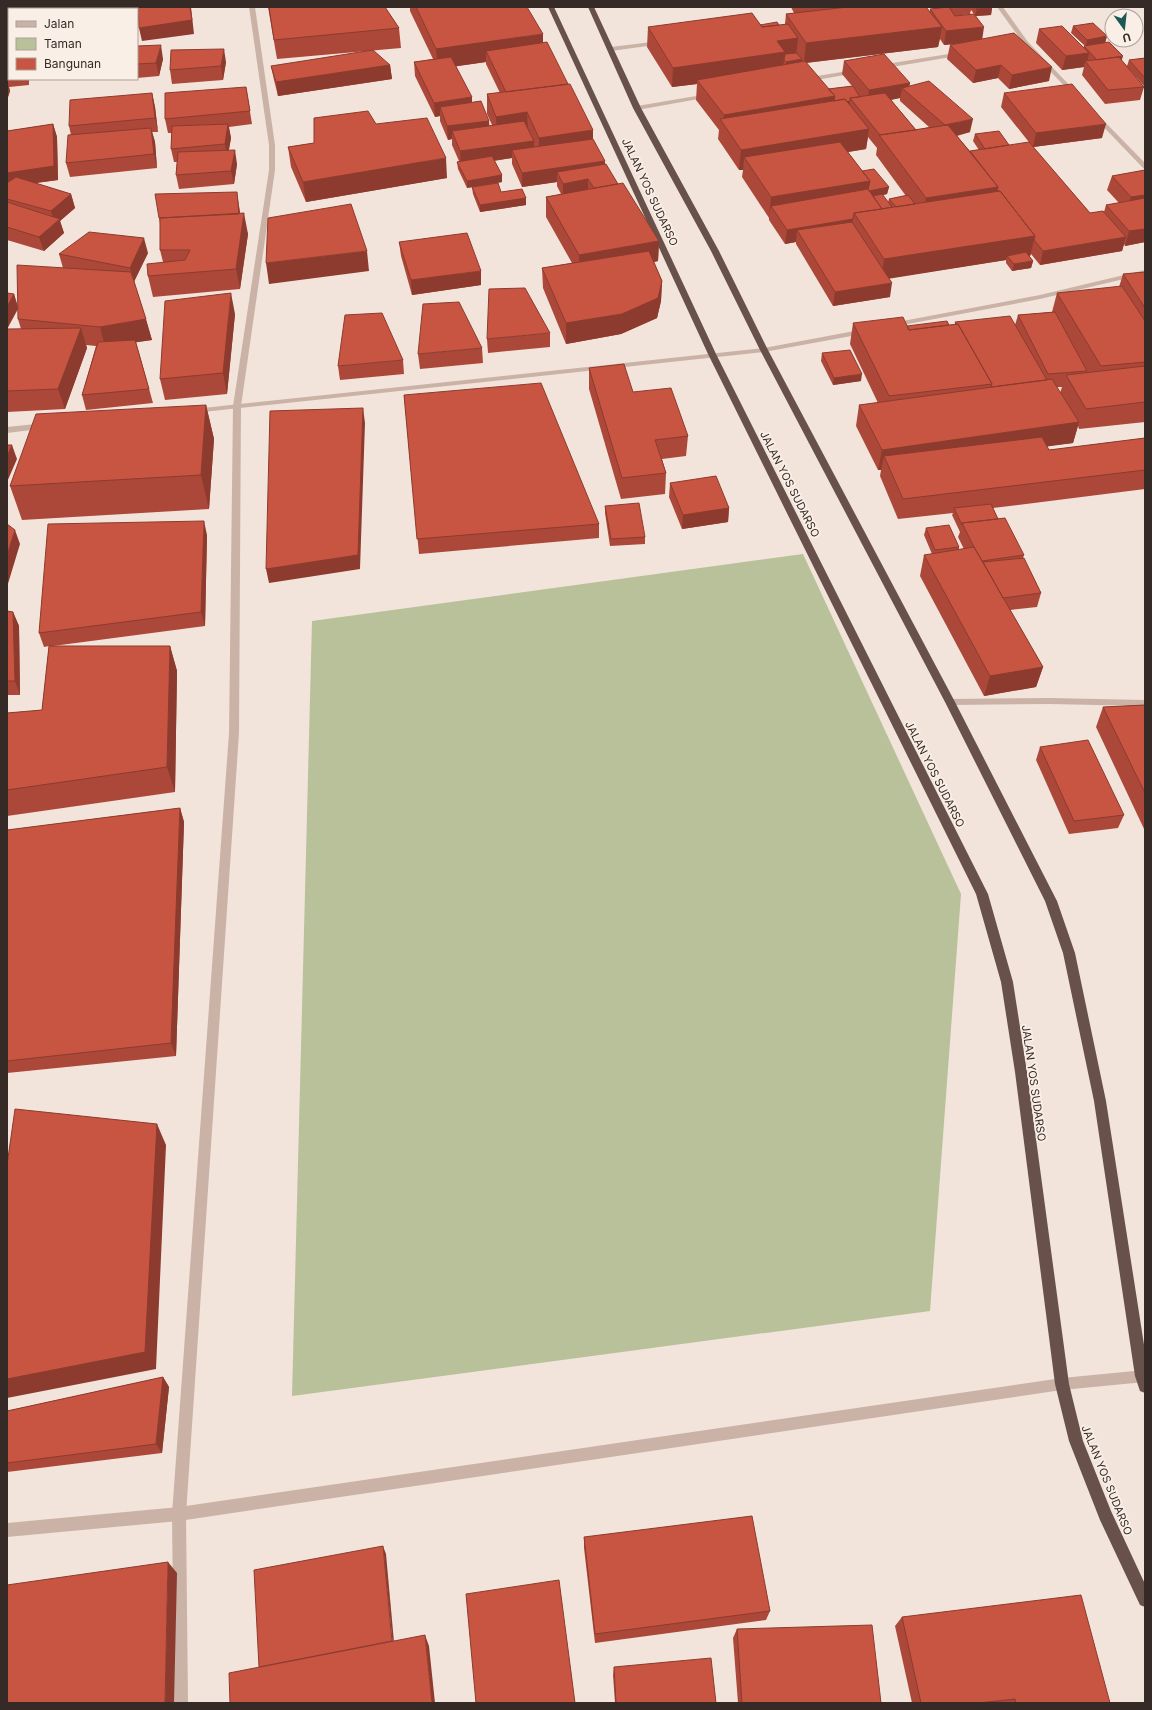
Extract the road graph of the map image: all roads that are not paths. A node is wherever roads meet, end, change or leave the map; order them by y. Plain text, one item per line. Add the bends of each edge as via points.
1 (252, 7) edge
2 (551, 7) edge
3 (591, 7) edge
4 (1000, 7) edge
5 (666, 42) edge
6 (1026, 43) junction
7 (1018, 44) edge
8 (610, 49) junction
9 (972, 52) edge
10 (870, 69) edge
11 (863, 70) edge
12 (800, 80) edge
13 (715, 95) edge
14 (1080, 99) edge
15 (637, 108) junction
16 (1091, 111) edge
17 (1145, 167) edge
18 (1145, 272) edge
19 (887, 327) edge
20 (871, 330) edge
21 (764, 350) junction
22 (712, 354) junction
23 (237, 406) junction
24 (189, 411) edge
25 (55, 425) edge
26 (7, 430) edge
27 (950, 702) junction
28 (1145, 703) edge
29 (1144, 1379) edge
30 (1062, 1384) junction
31 (179, 1514) junction
32 (7, 1530) edge
33 (1145, 1600) edge
34 (181, 1703) edge

1 - 23 street via 272,145 272,170
2 - 22 highway, JALAN YOS SUDARSO
3 - 8 highway
4 - 6 street
5 - 8 street
6 - 7 street
6 - 14 street
8 - 15 highway
9 - 10 street
11 - 12 street
13 - 15 street
15 - 21 highway via 715,251
16 - 17 street
18 - 19 street via 1040,297
20 - 21 street
21 - 22 street
21 - 27 highway
22 - 23 street
22 - 30 highway, JALAN YOS SUDARSO via 982,894 1007,982
23 - 24 street
23 - 31 street via 234,733
25 - 26 street
27 - 28 street
27 - 29 highway via 1051,901 1069,953 1100,1101
29 - 30 street
30 - 31 street
30 - 33 highway, JALAN YOS SUDARSO via 1076,1441 1105,1515
31 - 32 street
31 - 34 street

